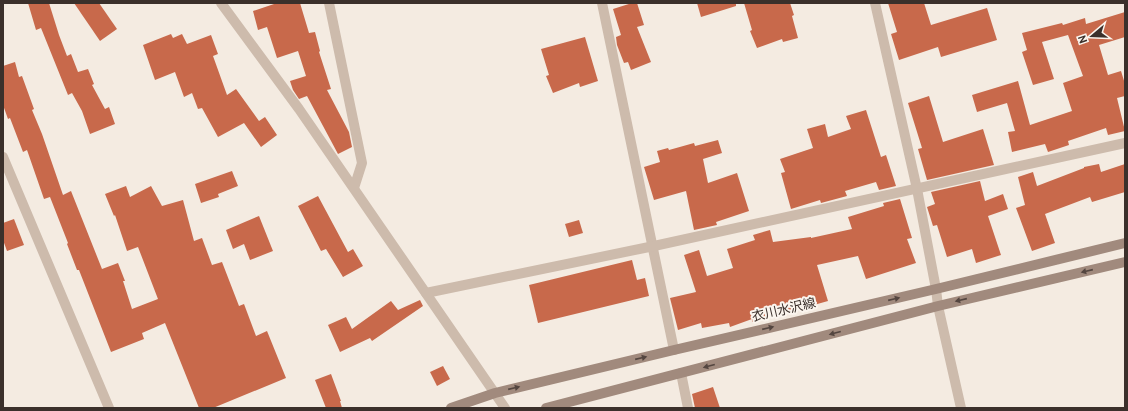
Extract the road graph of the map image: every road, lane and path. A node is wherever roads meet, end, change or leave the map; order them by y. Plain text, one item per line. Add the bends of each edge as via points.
1 (221, 3) edge
2 (329, 3) edge
3 (602, 3) edge
4 (875, 3) edge
5 (1125, 143) edge
6 (3, 157) edge
7 (354, 188) junction
8 (916, 189) junction
9 (1125, 243) edge
10 (654, 246) junction
11 (1125, 262) edge
12 (936, 289) junction
13 (426, 293) junction
14 (938, 306) junction
15 (674, 350) junction
16 (681, 373) junction
17 (494, 393) junction
18 (109, 408) edge
19 (451, 408) edge
20 (505, 408) edge
21 (546, 408) edge
22 (688, 408) edge
23 (960, 408) edge

1 - 7 street via 300,109
2 - 7 street via 362,163
3 - 10 street
4 - 8 street
5 - 8 street
6 - 18 street
7 - 13 street
8 - 10 street
8 - 12 street
9 - 12 main road, 衣川水沢線
10 - 13 street
10 - 15 street
11 -> 14 main road
12 - 14 street
15 -> 12 main road, 衣川水沢線
13 - 17 street
14 -> 16 main road
14 - 23 street
17 -> 15 main road, 衣川水沢線
16 - 21 main road
16 - 22 street
17 - 19 main road, 衣川水沢線
17 - 20 street

